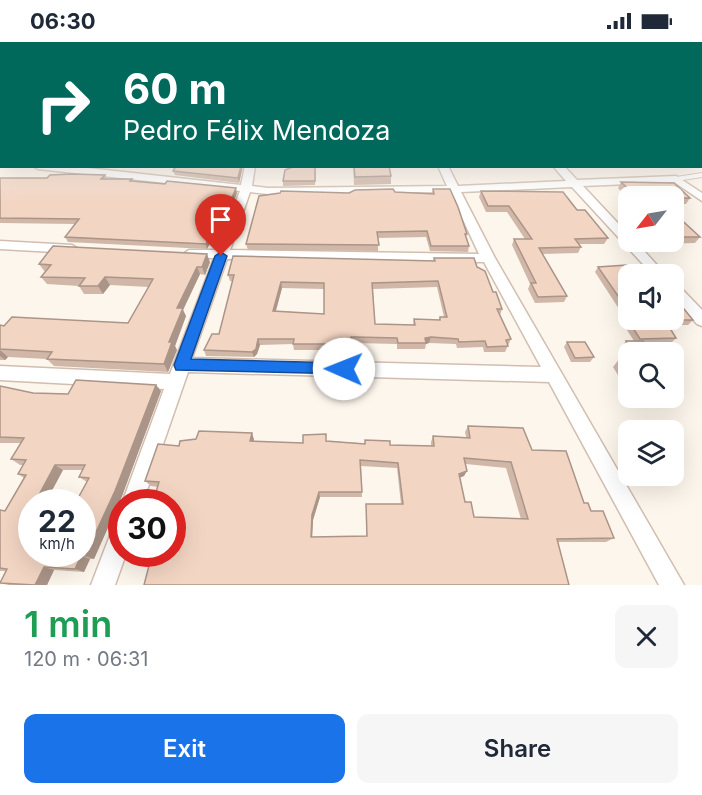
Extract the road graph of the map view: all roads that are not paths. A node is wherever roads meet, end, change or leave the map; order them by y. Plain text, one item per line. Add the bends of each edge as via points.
1 (67, 168) edge
2 (250, 168) edge
3 (444, 168) edge
4 (560, 168) edge
5 (702, 175) edge
6 (676, 179) junction
7 (573, 182) junction
8 (246, 188) junction
9 (455, 189) junction
10 (702, 198) edge
11 (0, 245) edge
12 (83, 249) edge
13 (175, 254) edge
14 (221, 256) junction
15 (488, 258) junction
16 (650, 264) edge
17 (684, 301) edge
18 (702, 320) edge
19 (0, 374) edge
20 (179, 374) junction
21 (553, 375) junction
22 (137, 489) edge
23 (110, 567) edge
24 (103, 585) edge
25 (672, 585) edge

1 - 8 street
2 - 8 street
3 - 9 street
4 - 7 street
5 - 6 lane
6 - 7 street
6 - 10 street
7 - 9 street
7 - 16 street
8 - 9 street
8 - 14 street
9 - 15 street
11 - 12 street
13 - 14 street
14 - 15 street
14 - 20 street
15 - 21 street
17 - 18 street
19 - 20 street
20 - 21 street
20 - 22 street
21 - 25 street
23 - 24 street

